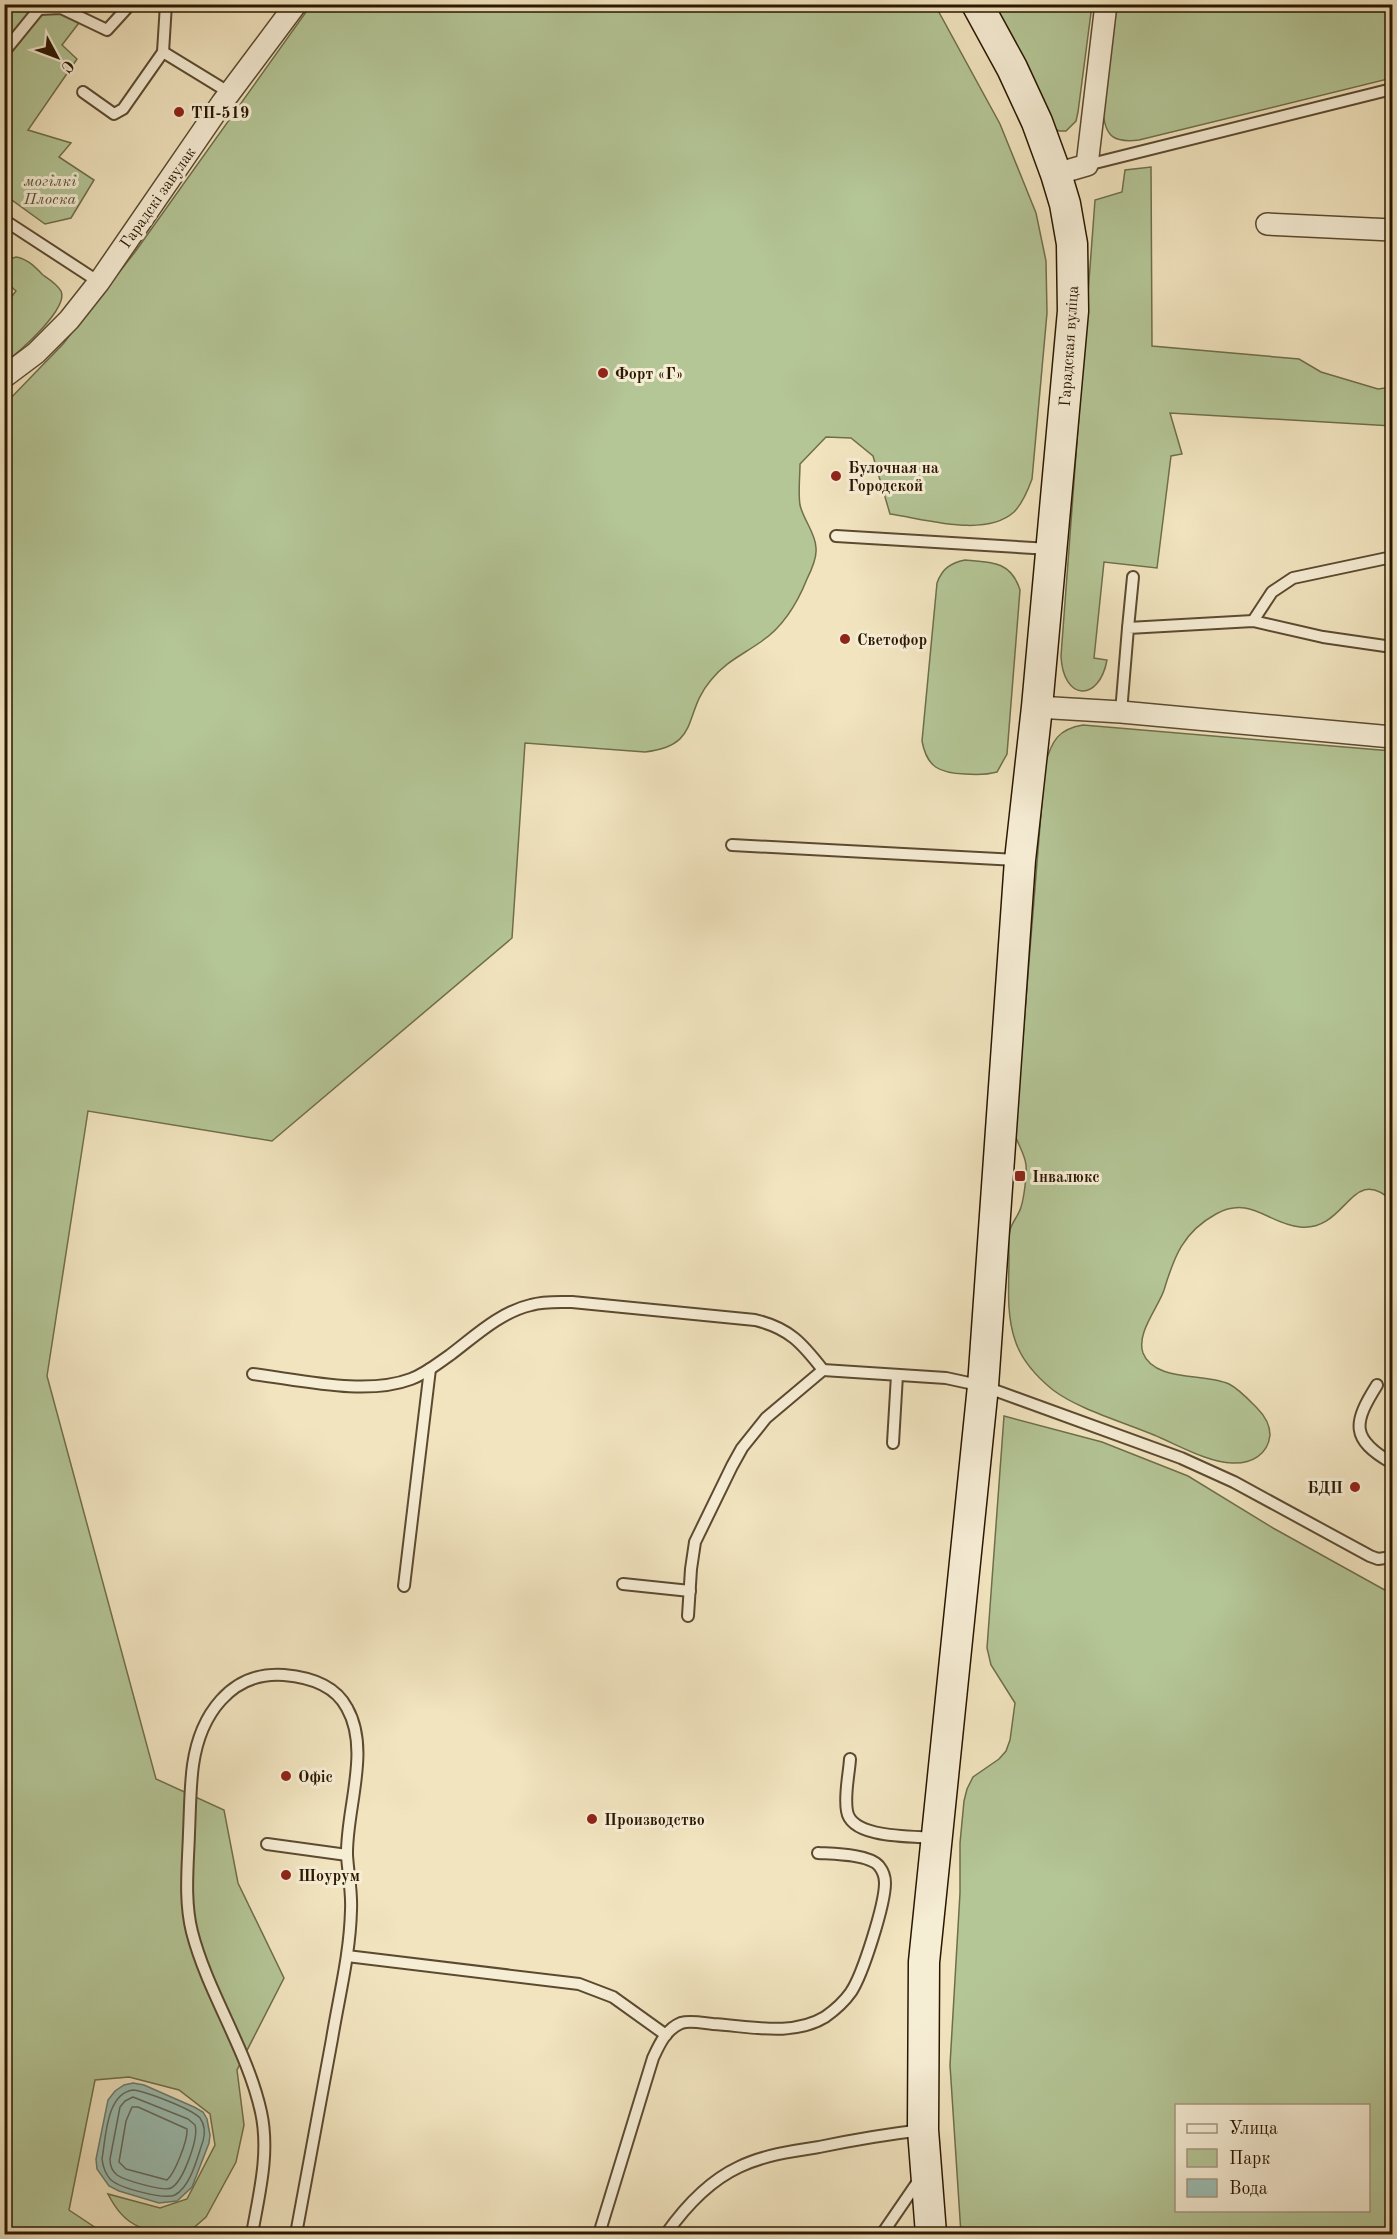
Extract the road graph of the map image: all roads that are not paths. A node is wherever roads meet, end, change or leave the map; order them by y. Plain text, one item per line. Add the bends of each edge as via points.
1 (166, 4) edge
2 (296, 4) edge
3 (977, 4) edge
4 (1106, 4) edge
5 (39, 7) edge
6 (127, 8) dead end
7 (4, 52) edge
8 (164, 52) junction
9 (1392, 89) edge
10 (83, 92) dead end
11 (230, 93) junction
12 (1087, 165) junction
13 (1056, 174) junction
14 (4, 220) edge
15 (1267, 224) dead end
16 (1392, 230) edge
17 (99, 282) junction
18 (4, 377) edge
19 (836, 536) dead end
20 (1050, 549) junction
21 (1392, 557) edge
22 (1133, 577) dead end
23 (1253, 621) junction
24 (1128, 628) junction
25 (1392, 647) edge
26 (1038, 707) junction
27 (1121, 712) junction
28 (1392, 737) edge
29 (732, 845) dead end
30 (1020, 860) junction
31 (430, 1369) junction
32 (823, 1370) junction
33 (253, 1374) dead end
34 (897, 1375) junction
35 (1377, 1384) dead end
36 (983, 1386) junction
37 (893, 1443) dead end
38 (1392, 1463) edge
39 (1392, 1557) edge
40 (623, 1584) dead end
41 (404, 1586) dead end
42 (690, 1591) junction
43 (688, 1616) dead end
44 (850, 1759) dead end
45 (936, 1838) junction
46 (267, 1844) dead end
47 (818, 1853) dead end
48 (347, 1855) junction
49 (347, 1956) junction
50 (666, 2035) junction
51 (923, 2130) junction
52 (926, 2170) junction
53 (252, 2235) edge
54 (296, 2235) edge
55 (599, 2235) edge
56 (666, 2235) edge
57 (882, 2235) edge
58 (898, 2235) edge
59 (912, 2235) edge
60 (932, 2235) edge

1 - 8 lane
2 - 11 street, Гарадскі завулак
3 - 13 main road, Гарадская вуліца via 1012,68
4 - 12 street
5 - 6 lane via 61,8 107,30
5 - 7 lane
8 - 10 lane via 123,109 114,114
8 - 11 lane
9 - 12 lane
11 - 17 street, Гарадскі завулак
12 - 13 street
13 - 20 main road, Гарадская вуліца via 1072,244 1073,311
14 - 17 lane
15 - 16 street
17 - 18 street, Гарадскі завулак via 69,320 36,353
19 - 20 lane
20 - 26 main road, Гарадская вуліца
21 - 23 lane via 1293,578 1272,592
22 - 24 lane
23 - 24 lane
23 - 25 lane
24 - 27 lane
26 - 27 street
26 - 30 main road, Гарадская вуліца
27 - 28 street
29 - 30 lane
30 - 36 main road, Гарадская вуліца
31 - 32 lane via 515,1310 532,1304 562,1302 771,1324 796,1339
31 - 33 lane via 413,1378 376,1387
31 - 41 lane
32 - 34 lane
32 - 42 lane via 766,1418 742,1448 695,1542
34 - 36 lane via 946,1378
34 - 37 lane
35 - 38 lane via 1361,1412 1361,1436 1377,1454
36 - 39 lane via 1181,1458 1234,1482 1370,1556
36 - 45 main road, Гарадская вуліца
40 - 42 lane
42 - 43 lane
44 - 45 lane via 846,1811 852,1823 875,1832
45 - 51 main road, Гарадская вуліца via 924,1962
46 - 48 lane
47 - 50 lane via 872,1860 885,1881 865,1961 844,2001 803,2027 778,2029 687,2022
48 - 49 lane via 352,1889
48 - 53 lane via 357,1753 347,1707 332,1691 309,1679 271,1674 238,1685 211,1711 197,1746 187,1893 199,1953 261,2112 265,2154
49 - 50 lane via 579,1984 613,1997
49 - 54 lane
50 - 55 lane via 653,2058
51 - 52 main road, Гарадская вуліца
51 - 56 lane via 778,2154 738,2167 686,2208
52 - 57 lane
52 - 60 main road, Гарадская вуліца
58 - 59 lane

